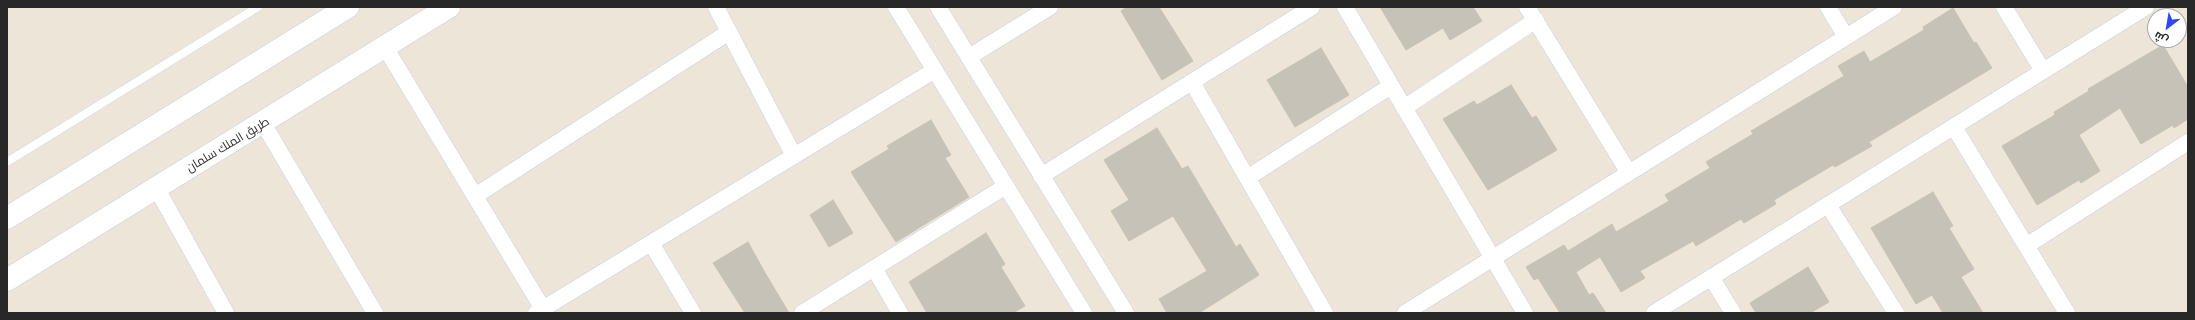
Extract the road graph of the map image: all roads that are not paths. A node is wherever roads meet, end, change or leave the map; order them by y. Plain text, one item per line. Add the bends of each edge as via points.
1 (258, 7) edge
2 (348, 7) edge
3 (449, 7) edge
4 (716, 7) edge
5 (896, 7) edge
6 (938, 7) edge
7 (1050, 7) edge
8 (1312, 7) edge
9 (1345, 7) edge
10 (1828, 7) edge
11 (1894, 7) edge
12 (2004, 7) edge
13 (2146, 7) edge
14 (1532, 14) edge
15 (729, 32) junction
16 (1846, 37) junction
17 (385, 47) junction
18 (968, 57) junction
19 (935, 70) junction
20 (2043, 71) junction
21 (1192, 82) junction
22 (1391, 86) junction
23 (1404, 108) junction
24 (263, 123) junction
25 (1954, 126) junction
26 (2188, 142) edge
27 (794, 156) junction
28 (7, 162) edge
29 (1629, 173) junction
30 (1041, 176) junction
31 (1247, 178) junction
32 (1006, 186) junction
33 (157, 188) junction
34 (475, 196) junction
35 (1828, 205) junction
36 (7, 218) edge
37 (652, 243) junction
38 (2026, 246) junction
39 (1492, 258) junction
40 (874, 268) junction
41 (1711, 277) junction
42 (7, 280) edge
43 (540, 311) edge
44 (226, 313) edge
45 (375, 313) edge
46 (693, 313) edge
47 (802, 313) edge
48 (900, 313) edge
49 (1084, 313) edge
50 (1126, 313) edge
51 (1325, 313) edge
52 (1405, 313) edge
53 (1525, 313) edge
54 (1654, 313) edge
55 (1733, 313) edge
56 (1896, 313) edge
57 (2067, 313) edge

1 - 28 lane
2 - 36 main road
3 - 17 main road, طريق الملك سلمان
4 - 15 street
5 - 19 street
6 - 18 street
7 - 18 street
8 - 21 street
9 - 22 street
10 - 16 street
11 - 16 street
12 - 20 street
13 - 20 street
14 - 23 street
14 - 29 street
15 - 27 street
15 - 34 street
16 - 29 street
17 - 24 main road, طريق الملك سلمان
17 - 34 street
18 - 30 street
19 - 27 street
19 - 32 street
20 - 25 street
21 - 30 street
21 - 31 street
22 - 23 street
22 - 31 street
23 - 39 street
24 - 33 main road, طريق الملك سلمان
24 - 45 street
25 - 35 street
25 - 38 street
26 - 38 street
27 - 37 street
29 - 39 street
30 - 50 street
31 - 51 street
32 - 40 street
32 - 49 street
33 - 42 main road, طريق الملك سلمان
33 - 44 street
34 - 43 street
35 - 41 street
35 - 56 street
37 - 43 street
37 - 46 street
38 - 57 street
39 - 52 street
39 - 53 street
40 - 47 street
40 - 48 street
41 - 54 street
41 - 55 street

